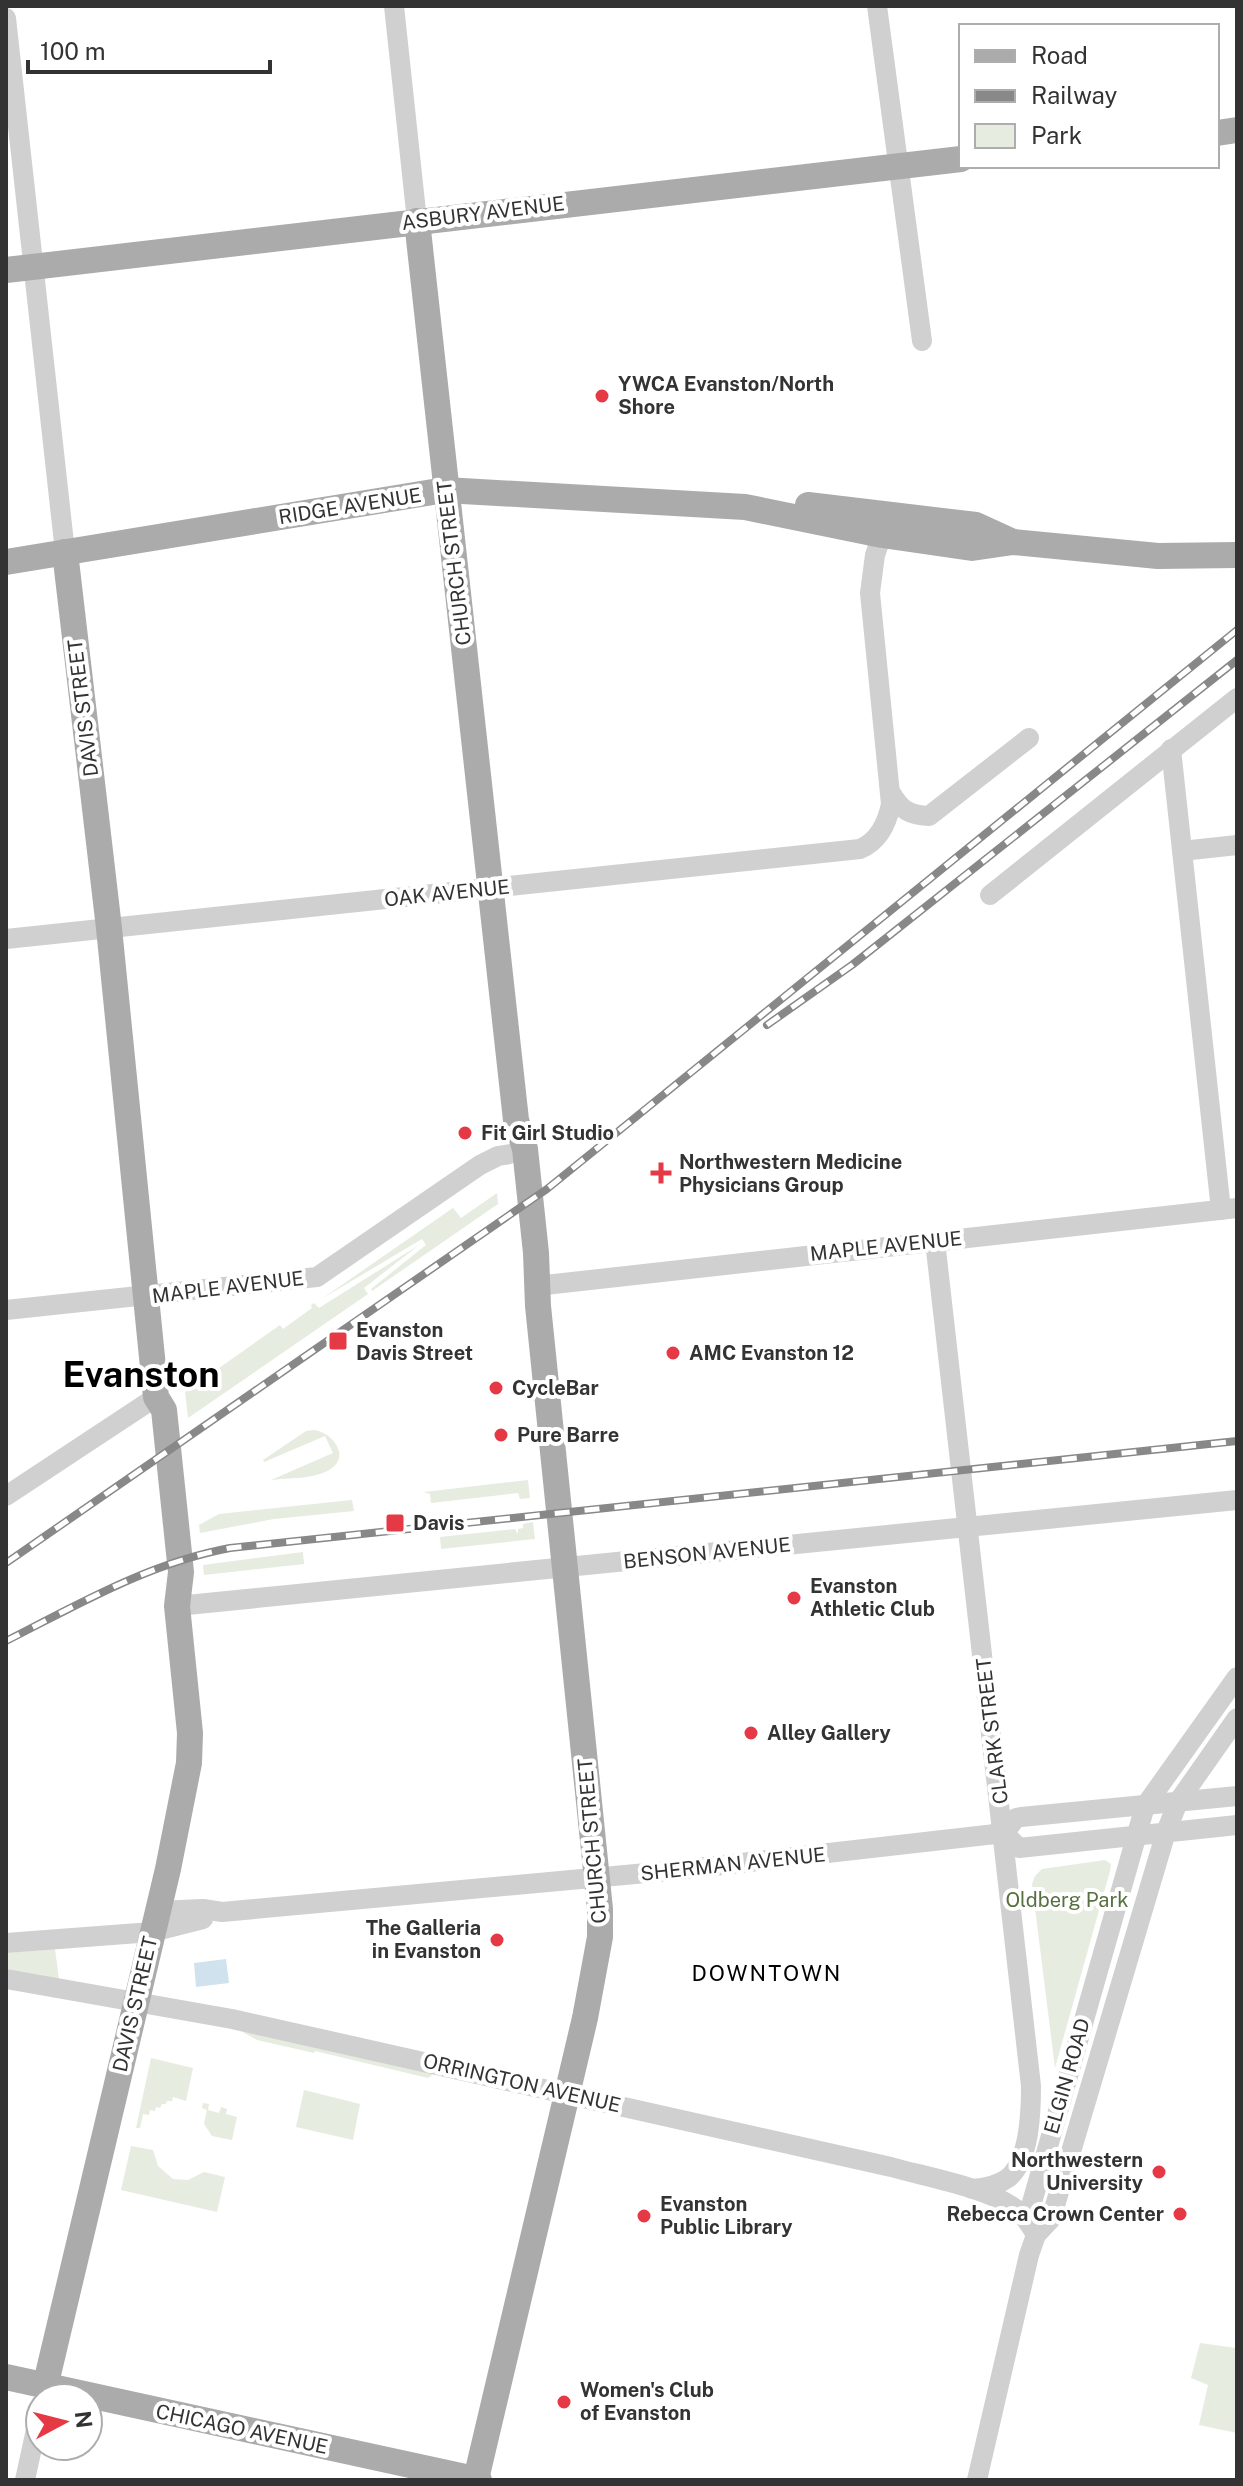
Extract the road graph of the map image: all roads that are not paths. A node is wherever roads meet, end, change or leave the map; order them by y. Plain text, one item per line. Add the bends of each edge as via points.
1 (394, 6) edge
2 (877, 6) edge
3 (6, 18) edge
4 (959, 159) edge
5 (900, 166) junction
6 (417, 221) junction
7 (33, 268) junction
8 (6, 270) edge
9 (922, 341) dead end
10 (445, 490) junction
11 (745, 507) junction
12 (923, 517) junction
13 (882, 535) junction
14 (1013, 542) junction
15 (65, 552) junction
16 (1237, 555) edge
17 (6, 562) edge
18 (1237, 698) edge
19 (1029, 738) dead end
20 (1171, 749) junction
21 (891, 793) junction
22 (1237, 845) edge
23 (1182, 851) junction
24 (492, 888) junction
25 (990, 895) dead end
26 (109, 928) junction
27 (6, 939) edge
28 (516, 1120) junction
29 (510, 1154) junction
30 (1229, 1209) edge
31 (935, 1241) junction
32 (536, 1286) junction
33 (147, 1297) junction
34 (6, 1310) edge
35 (156, 1397) junction
36 (6, 1496) edge
37 (1237, 1500) edge
38 (968, 1527) junction
39 (566, 1567) junction
40 (177, 1606) junction
41 (1237, 1677) edge
42 (1237, 1718) edge
43 (1237, 1796) edge
44 (1178, 1802) junction
45 (1145, 1806) junction
46 (1237, 1825) edge
47 (1166, 1832) junction
48 (1004, 1833) junction
49 (1135, 1835) junction
50 (955, 1839) junction
51 (1007, 1867) junction
52 (598, 1878) junction
53 (154, 1921) junction
54 (6, 1943) edge
55 (6, 1979) edge
56 (136, 2001) junction
57 (567, 2093) junction
58 (972, 2189) junction
59 (1032, 2228) junction
60 (6, 2377) edge
61 (47, 2382) edge
62 (24, 2387) edge
63 (104, 2410) edge
64 (477, 2480) edge
65 (977, 2480) edge

1 - 6 street, CHURCH STREET
2 - 5 street
3 - 7 street, DAVIS STREET
4 - 5 main road, ASBURY AVENUE
5 - 6 main road, ASBURY AVENUE
5 - 9 street
6 - 7 main road, ASBURY AVENUE
6 - 10 main road, CHURCH STREET
7 - 8 main road, ASBURY AVENUE
7 - 15 street, DAVIS STREET
10 - 11 main road, RIDGE AVENUE
10 - 15 main road, RIDGE AVENUE
10 - 24 main road, CHURCH STREET
11 - 12 main road, RIDGE AVENUE via 792,503
11 - 13 main road, RIDGE AVENUE
12 - 13 main road
12 - 14 main road, RIDGE AVENUE via 976,525
13 - 14 main road, RIDGE AVENUE via 972,548
13 - 21 street via 870,593
14 - 16 main road via 1158,556
15 - 17 main road, RIDGE AVENUE
15 - 26 main road, DAVIS STREET
18 - 20 street
19 - 21 street via 929,816 907,813
20 - 23 street
20 - 25 street
21 - 24 street, OAK AVENUE via 881,832 860,849
22 - 23 street
23 - 30 street
24 - 26 street, OAK AVENUE
24 - 28 main road, CHURCH STREET
26 - 27 street, OAK AVENUE
26 - 33 main road, DAVIS STREET
28 - 29 main road, CHURCH STREET
28 - 32 main road, CHURCH STREET via 525,1149
29 - 32 main road, CHURCH STREET via 522,1256
29 - 33 street, MAPLE AVENUE via 480,1165 317,1277
30 - 31 street, MAPLE AVENUE
31 - 32 street, MAPLE AVENUE
31 - 38 street, CLARK STREET
32 - 39 main road, CHURCH STREET
33 - 34 street, MAPLE AVENUE
33 - 35 main road, DAVIS STREET
35 - 36 street
35 - 40 main road, DAVIS STREET via 164,1410 181,1572
37 - 38 street, BENSON AVENUE
38 - 39 street, BENSON AVENUE
38 - 48 street, CLARK STREET
39 - 40 street, BENSON AVENUE
39 - 52 main road, CHURCH STREET
40 - 53 main road, DAVIS STREET via 189,1763
41 - 45 street, ELGIN ROAD
42 - 44 street, ELGIN ROAD
43 - 44 street, SHERMAN AVENUE
44 - 45 street, SHERMAN AVENUE
44 - 47 street, ELGIN ROAD
45 - 48 street, SHERMAN AVENUE via 1021,1817
45 - 49 street, ELGIN ROAD
46 - 47 street, SHERMAN AVENUE
47 - 49 street, SHERMAN AVENUE
47 - 59 street, ELGIN ROAD via 1051,2219
48 - 49 street, SHERMAN AVENUE via 1019,1848
48 - 50 street, SHERMAN AVENUE
48 - 51 street, CLARK STREET
49 - 59 street, ELGIN ROAD
50 - 51 street via 990,1850
50 - 52 street, SHERMAN AVENUE
51 - 58 street, CLARK STREET via 1031,2108 1015,2171 989,2187
52 - 53 street, SHERMAN AVENUE via 222,1912 182,1923
52 - 57 main road, CHURCH STREET via 600,1937
53 - 54 street, SHERMAN AVENUE
53 - 56 main road, DAVIS STREET
55 - 56 street, ORRINGTON AVENUE
56 - 57 street, ORRINGTON AVENUE
56 - 61 main road, DAVIS STREET
57 - 58 street, ORRINGTON AVENUE
57 - 64 main road, CHURCH STREET
58 - 59 street, ORRINGTON AVENUE via 1008,2203
59 - 65 street
60 - 62 main road, CHICAGO AVENUE
63 - 64 main road, CHICAGO AVENUE

